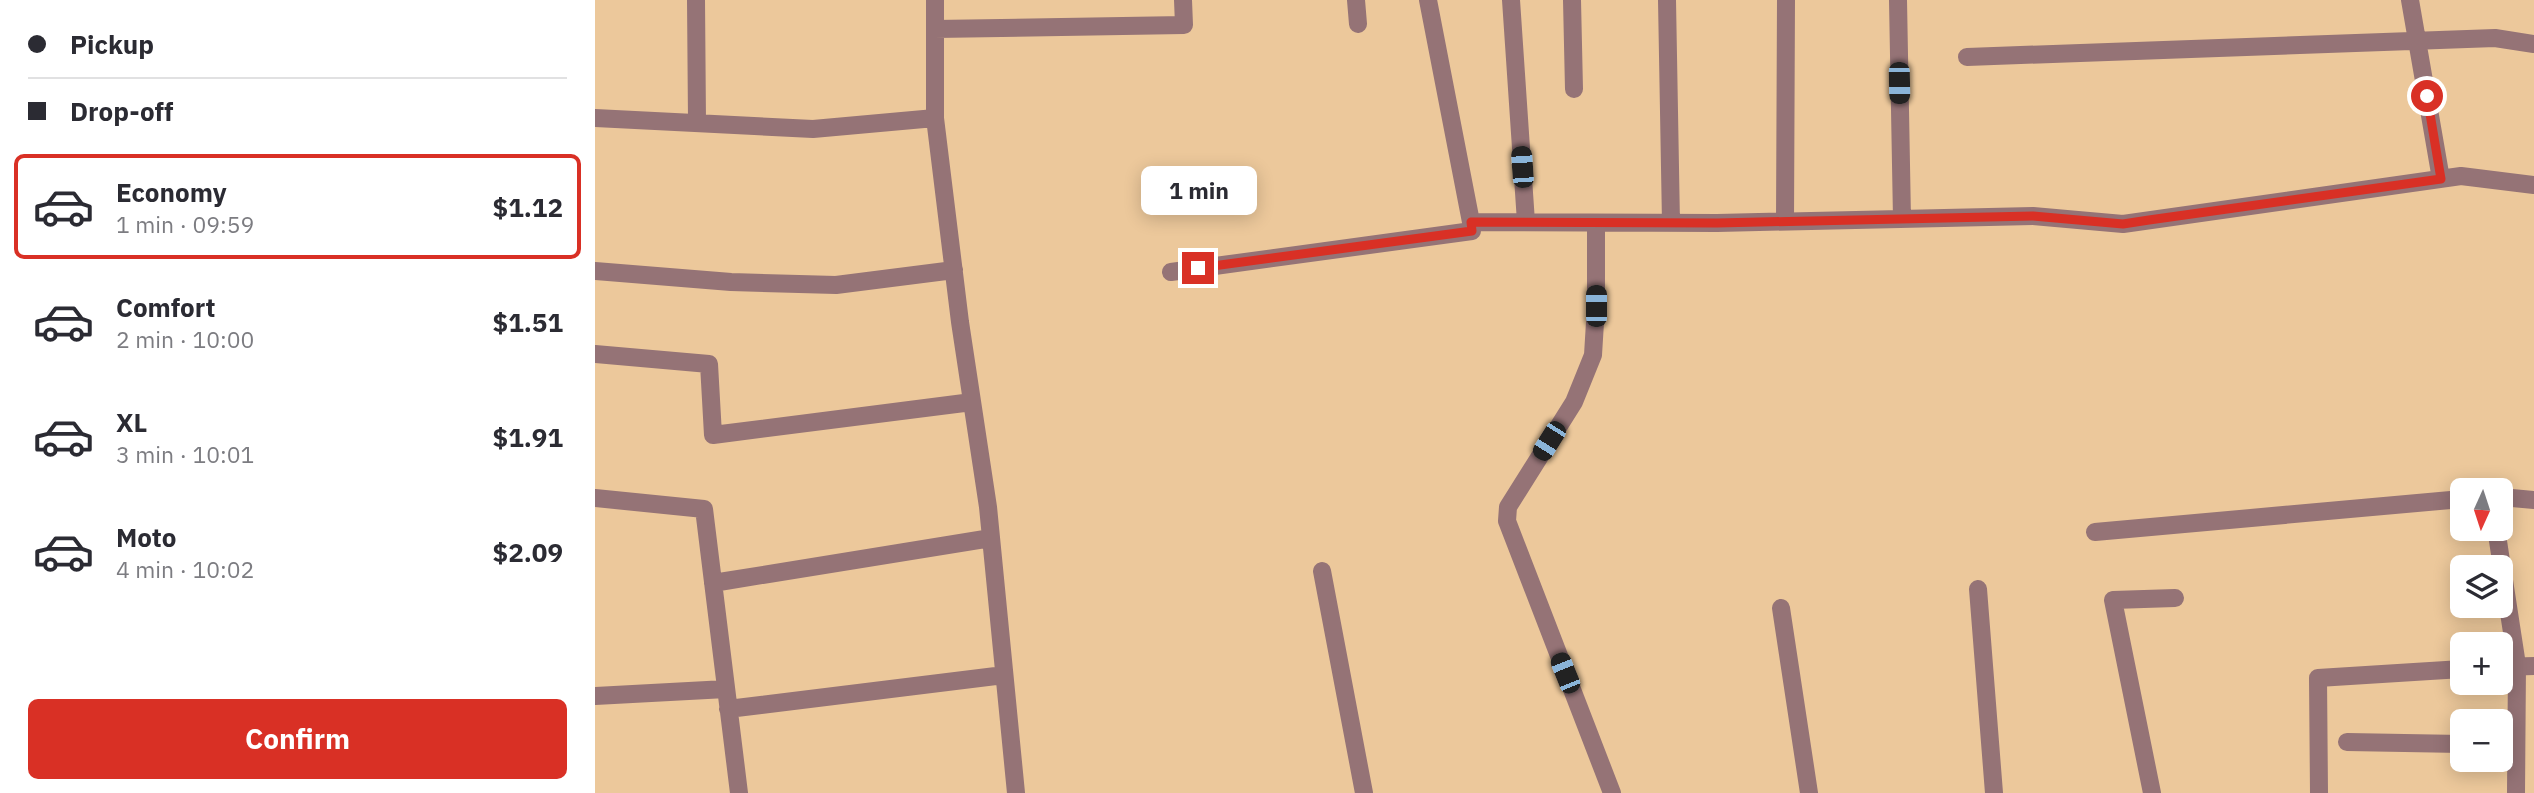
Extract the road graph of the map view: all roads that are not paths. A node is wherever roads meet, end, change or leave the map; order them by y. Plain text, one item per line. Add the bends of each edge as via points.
1 (696, 0) edge
2 (935, 0) edge
3 (1183, 0) edge
4 (1356, 0) edge
5 (1428, 0) edge
6 (1511, 0) edge
7 (1571, 0) edge
8 (1667, 0) edge
9 (1786, 0) edge
10 (1898, 0) edge
11 (2410, 0) edge
12 (1358, 24) dead end
13 (935, 29) junction
14 (2417, 41) junction
15 (2534, 44) edge
16 (1967, 57) dead end
17 (1574, 89) dead end
18 (595, 118) edge
19 (935, 118) junction
20 (697, 121) junction
21 (2441, 179) junction
22 (2534, 185) edge
23 (1902, 219) junction
24 (1785, 221) junction
25 (1471, 222) junction
26 (1526, 222) junction
27 (1596, 223) junction
28 (1671, 223) junction
29 (954, 270) junction
30 (595, 271) edge
31 (1171, 272) dead end
32 (595, 354) edge
33 (972, 402) junction
34 (595, 498) edge
35 (2513, 498) edge
36 (2450, 500) edge
37 (2534, 500) edge
38 (2095, 532) dead end
39 (991, 538) junction
40 (2497, 541) edge
41 (1322, 571) dead end
42 (713, 583) junction
43 (1978, 589) dead end
44 (2175, 598) dead end
45 (1781, 608) dead end
46 (2517, 666) edge
47 (2450, 670) edge
48 (1005, 675) junction
49 (726, 689) junction
50 (595, 696) edge
51 (728, 709) junction
52 (2513, 709) edge
53 (2347, 741) dead end
54 (2450, 744) edge
55 (2513, 759) edge
56 (2522, 790) edge
57 (739, 793) edge
58 (1016, 793) edge
59 (1364, 793) edge
60 (1612, 793) edge
61 (1809, 793) edge
62 (1994, 793) edge
63 (2152, 793) edge
64 (2319, 793) edge

1 - 20 street
2 - 13 street
3 - 13 street via 1184,25
4 - 12 street
5 - 25 street
6 - 26 street
7 - 17 street
8 - 28 street
9 - 24 street
10 - 23 street
11 - 14 street
13 - 19 street
14 - 15 street via 2495,38
14 - 16 street
14 - 21 street
18 - 20 street
19 - 20 street via 813,129
19 - 29 street
21 - 22 street via 2461,176
21 - 23 street via 2123,224 2033,216
23 - 24 street
24 - 28 street
25 - 26 street
25 - 31 street via 1472,231
26 - 27 street
27 - 28 street
27 - 60 street via 1593,355 1574,402 1508,507 1507,521
29 - 30 street via 836,285
29 - 33 street
32 - 33 street via 709,364 713,435
33 - 39 street
34 - 42 street via 704,509
35 - 37 street
36 - 38 street
39 - 42 street
39 - 48 street
40 - 46 street
41 - 59 street
42 - 49 street
43 - 62 street
44 - 63 street via 2113,600
45 - 61 street
46 - 52 street
47 - 64 street via 2318,678
48 - 51 street
48 - 58 street
49 - 50 street
49 - 51 street
51 - 57 street
53 - 54 street
55 - 56 street

